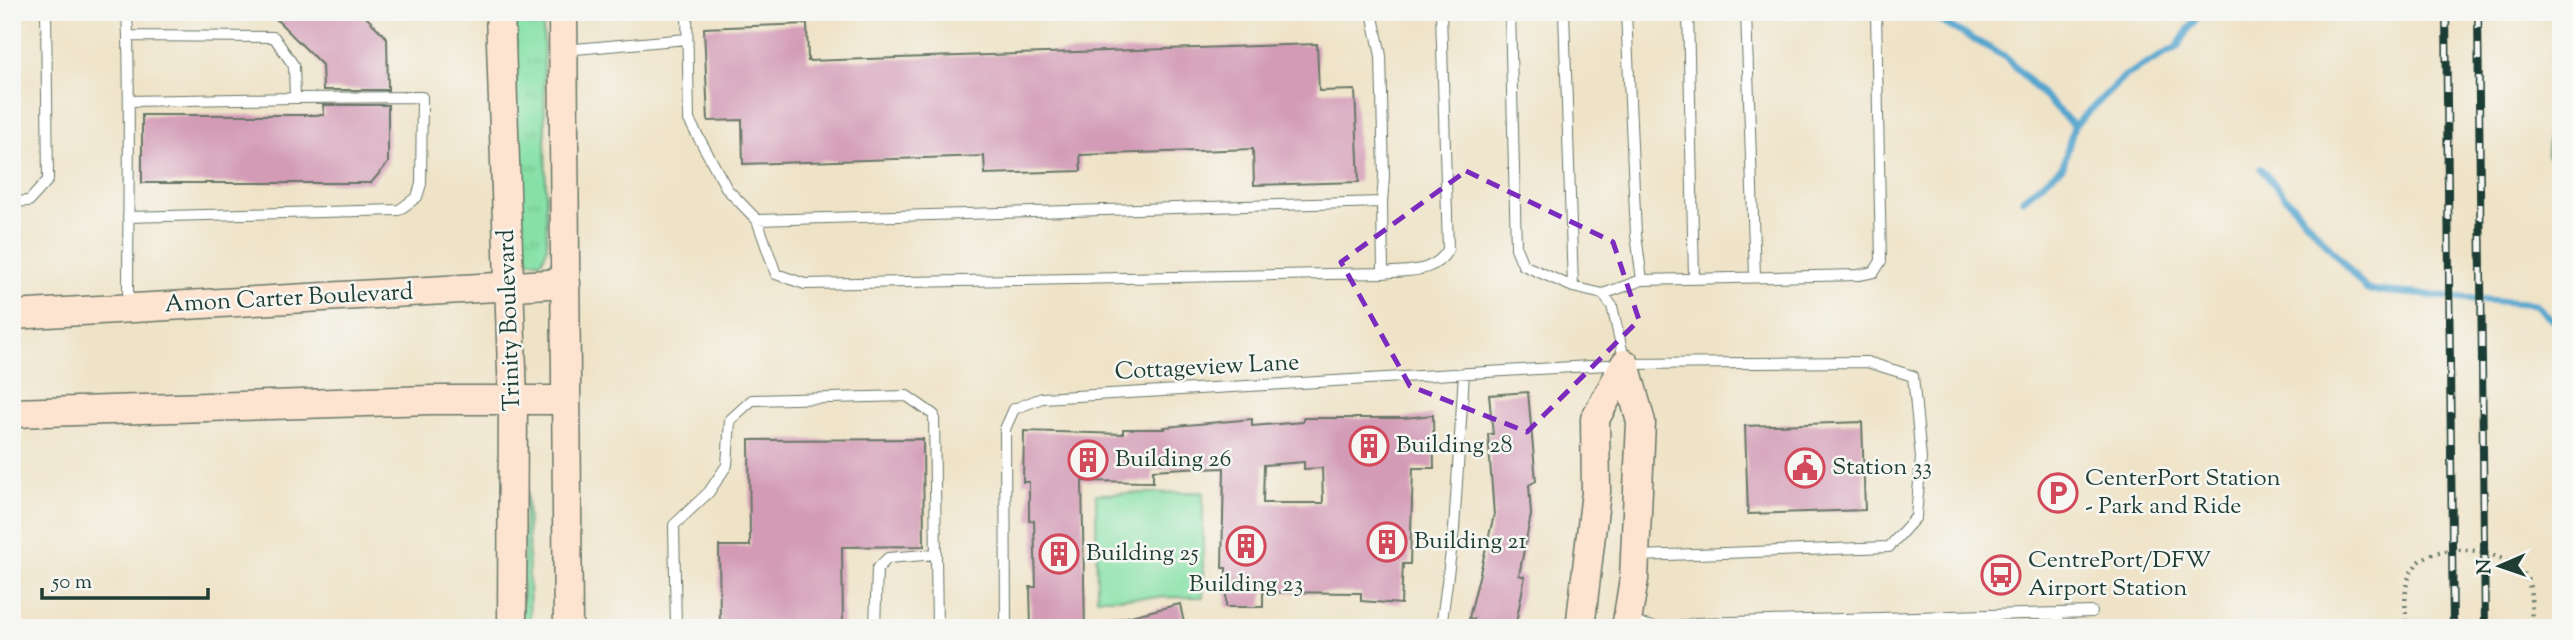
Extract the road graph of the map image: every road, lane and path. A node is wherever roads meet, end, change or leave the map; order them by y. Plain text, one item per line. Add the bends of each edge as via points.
1 (46, 12) edge
2 (127, 12) edge
3 (500, 12) edge
4 (563, 12) edge
5 (687, 12) edge
6 (1371, 12) edge
7 (1441, 12) edge
8 (1510, 12) edge
9 (1564, 12) edge
10 (1626, 12) edge
11 (1688, 12) edge
12 (1746, 12) edge
13 (1876, 12) edge
14 (128, 36) junction
15 (687, 39) junction
16 (564, 50) junction
17 (295, 98) junction
18 (129, 101) junction
19 (12, 202) edge
20 (1382, 202) junction
21 (128, 216) junction
22 (757, 220) junction
23 (1383, 272) junction
24 (1755, 276) junction
25 (1694, 278) junction
26 (1642, 280) junction
27 (566, 283) junction
28 (509, 286) junction
29 (1573, 287) junction
30 (1603, 294) junction
31 (128, 308) junction
32 (12, 315) edge
33 (1625, 364) junction
34 (1464, 373) junction
35 (513, 400) junction
36 (566, 400) junction
37 (12, 413) edge
38 (936, 554) junction
39 (1635, 556) junction
40 (2092, 612) dead end
41 (2058, 613) junction
42 (1627, 625) edge
43 (512, 628) edge
44 (568, 628) edge
45 (676, 628) edge
46 (876, 628) edge
47 (937, 628) edge
48 (1006, 628) edge
49 (1441, 628) edge
50 (1580, 628) edge
51 (1658, 628) edge
52 (1673, 628) edge
53 (2059, 628) edge
54 (2406, 628) edge
55 (2532, 628) edge

1 - 19 lane via 48,180 29,201
2 - 14 lane
3 - 28 street, Trinity Boulevard
4 - 16 street
5 - 15 lane
6 - 20 lane via 1381,56
7 - 23 lane via 1448,250 1431,268
8 - 29 lane via 1516,248 1523,265
9 - 29 lane
10 - 26 lane
11 - 25 lane
12 - 24 lane
13 - 24 lane via 1881,261 1874,272 1858,275
14 - 17 lane via 274,37 294,66
14 - 18 lane
15 - 16 lane
15 - 22 lane via 689,120 727,189
16 - 27 street
17 - 18 lane
17 - 21 lane via 422,97 417,197 399,210
18 - 21 lane
20 - 22 lane
20 - 23 lane
21 - 31 lane
22 - 23 lane via 776,274 805,284
24 - 25 lane
25 - 26 lane
26 - 30 lane
27 - 28 street, Amon Carter Boulevard
27 - 36 street
28 - 31 street, Amon Carter Boulevard
28 - 35 street, Trinity Boulevard
29 - 30 lane
30 - 33 lane via 1612,306
31 - 32 street, Amon Carter Boulevard
33 - 34 lane, Cottageview Lane
33 - 39 street via 1641,422
33 - 39 lane, Cottageview Lane via 1867,362 1913,376 1921,458 1916,517 1889,547
33 - 50 street via 1595,419 1596,492
34 - 48 lane, Cottageview Lane via 1042,398 1014,409 1005,429
34 - 49 lane via 1454,528
35 - 36 street
35 - 37 street
35 - 43 street, Trinity Boulevard
36 - 44 street
38 - 45 lane via 934,415 907,397 752,400 730,420 727,465 709,492 674,525
38 - 46 lane via 888,558 877,569
38 - 47 lane
39 - 42 street
40 - 41 lane
41 - 52 lane via 1695,623
41 - 53 lane
42 - 51 lane
54 - 55 path via 2411,572 2421,558 2438,551 2504,557 2517,567 2528,582

